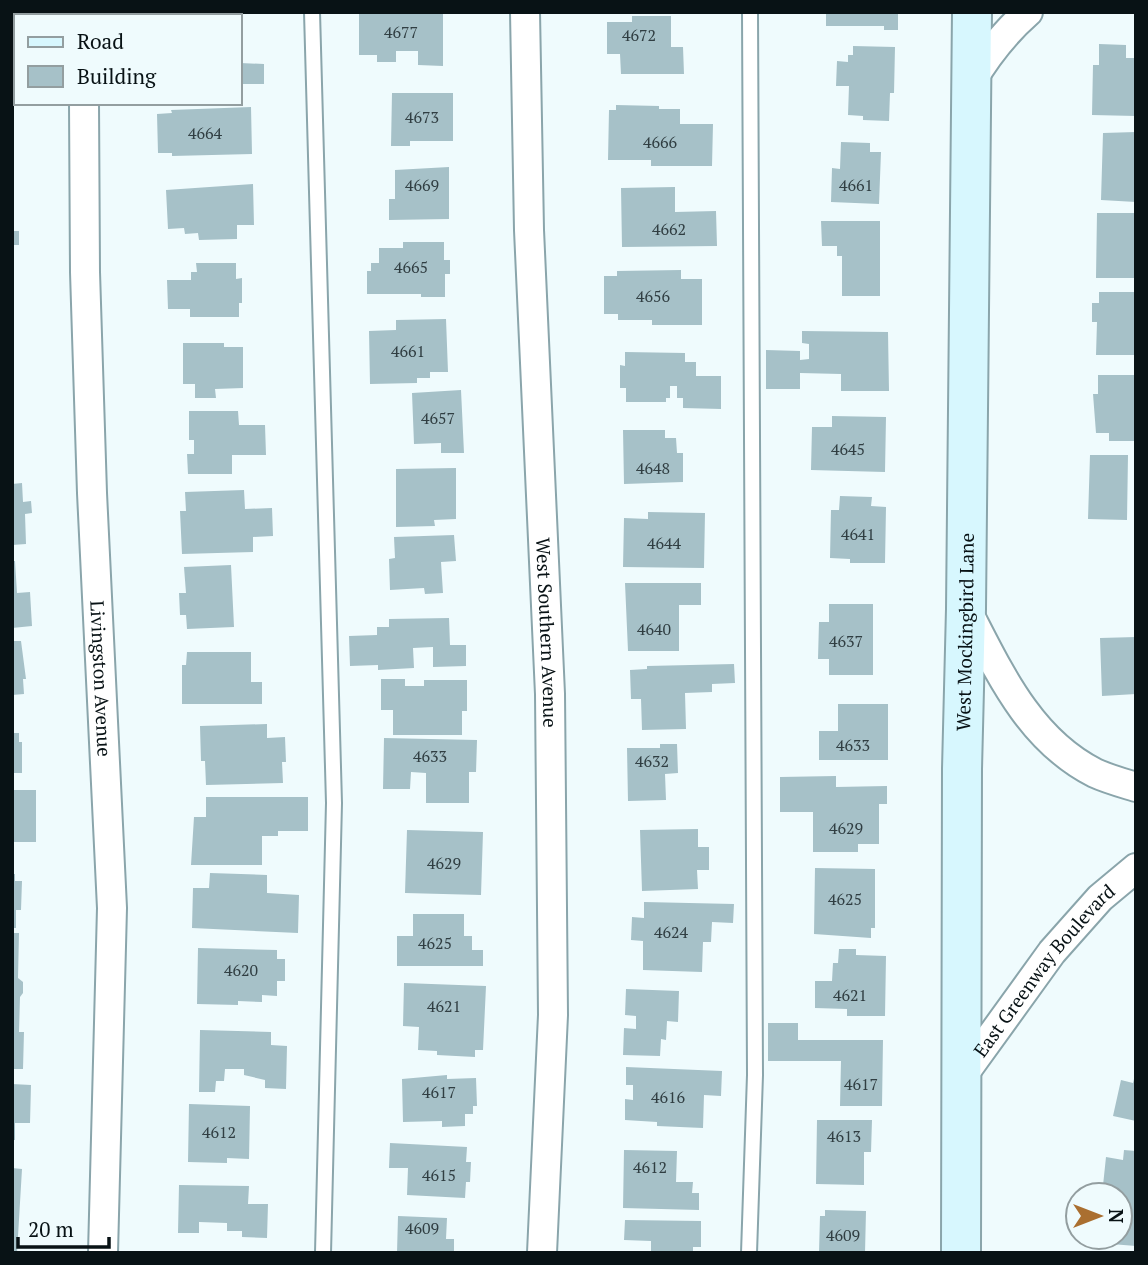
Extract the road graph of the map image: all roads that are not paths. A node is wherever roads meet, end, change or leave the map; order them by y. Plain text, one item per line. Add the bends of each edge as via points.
1 (313, 12) edge
2 (525, 12) edge
3 (750, 12) edge
4 (972, 12) edge
5 (1028, 12) edge
6 (971, 82) junction
7 (84, 105) edge
8 (966, 609) junction
9 (1136, 787) edge
10 (1136, 868) edge
11 (961, 1077) junction
12 (103, 1253) edge
13 (323, 1253) edge
14 (542, 1253) edge
15 (749, 1253) edge
16 (961, 1253) edge

1 - 13 lane via 334,803
2 - 14 street, West Southern Avenue via 529,230 550,694 553,1016
3 - 15 lane via 755,1075
4 - 6 main road, West Mockingbird Lane
5 - 6 street via 988,53
6 - 8 main road, West Mockingbird Lane
7 - 12 street, Livingston Avenue via 92,479 112,908
8 - 9 street via 1018,705 1043,736 1096,774
8 - 11 main road, West Mockingbird Lane
10 - 11 street, East Greenway Boulevard via 1100,898 1052,952
11 - 16 main road, West Mockingbird Lane

